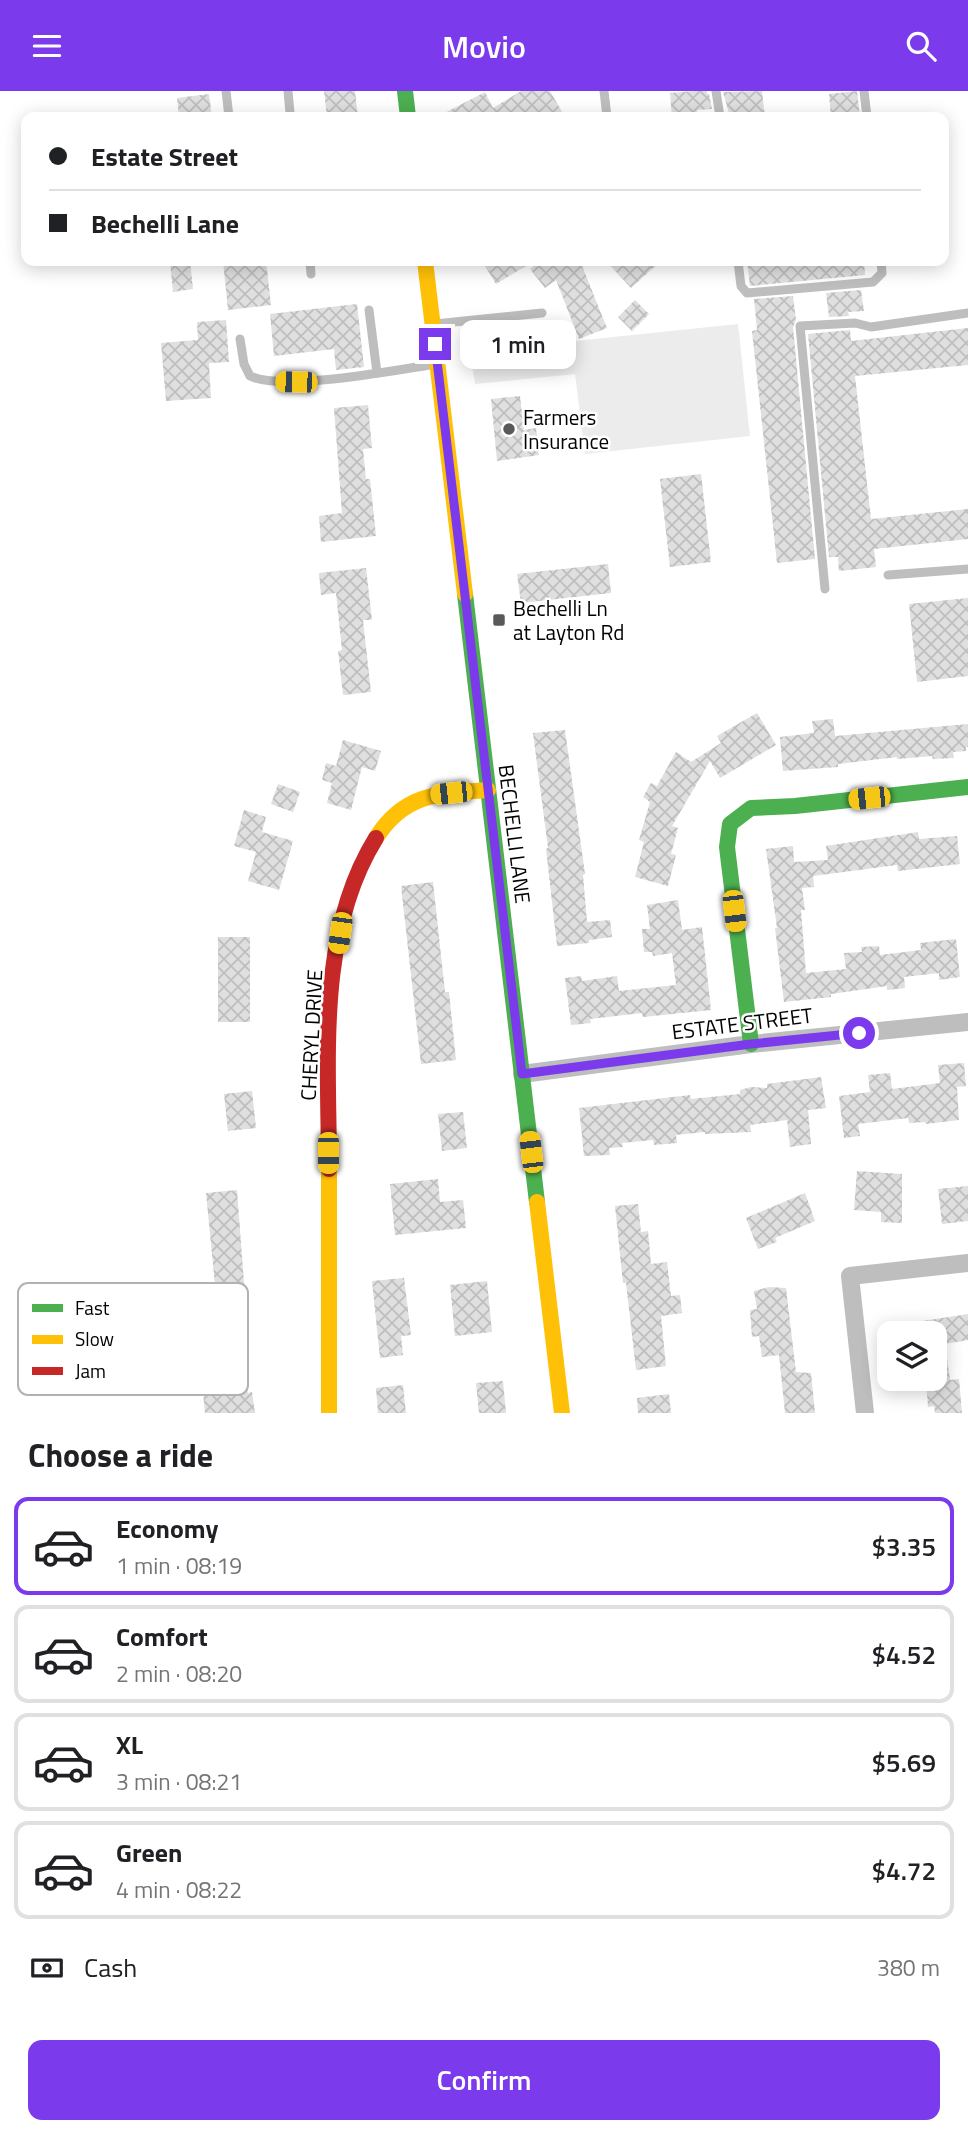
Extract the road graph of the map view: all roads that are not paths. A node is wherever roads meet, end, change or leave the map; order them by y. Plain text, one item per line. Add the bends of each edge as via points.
1 (226, 91) edge
2 (288, 91) edge
3 (405, 91) edge
4 (604, 91) edge
5 (716, 91) edge
6 (864, 91) edge
7 (228, 112) edge
8 (290, 112) edge
9 (407, 112) edge
10 (606, 112) edge
11 (719, 112) edge
12 (866, 112) edge
13 (310, 266) edge
14 (426, 266) edge
15 (739, 266) edge
16 (881, 266) edge
17 (311, 274) dead end
18 (369, 310) dead end
19 (542, 313) dead end
20 (968, 313) edge
21 (433, 324) junction
22 (240, 339) dead end
23 (438, 364) junction
24 (377, 373) junction
25 (968, 569) edge
26 (888, 575) dead end
27 (825, 589) dead end
28 (968, 787) edge
29 (488, 790) junction
30 (968, 1022) edge
31 (751, 1044) junction
32 (522, 1074) junction
33 (968, 1263) edge
34 (329, 1413) edge
35 (562, 1413) edge
36 (865, 1413) edge

1 - 7 lane
2 - 8 lane
3 - 9 main road
4 - 10 lane
5 - 11 lane
6 - 12 lane
13 - 17 lane
14 - 21 main road, BECHELLI LANE
15 - 16 lane via 741,286 747,293 873,282 882,273
18 - 24 lane
19 - 21 lane
20 - 27 lane via 872,327 855,323 800,326
21 - 23 main road, BECHELLI LANE
22 - 24 lane via 244,364 250,376 260,381
23 - 24 lane
23 - 29 main road, BECHELLI LANE
25 - 26 lane
28 - 31 main road via 751,808 730,824 727,847
29 - 32 main road, BECHELLI LANE
29 - 34 main road, CHERYL DRIVE via 424,797 401,809 369,850 343,916 329,1021
30 - 31 street, ESTATE STREET
31 - 32 street, ESTATE STREET
32 - 35 main road, BECHELLI LANE
33 - 36 street via 850,1276

